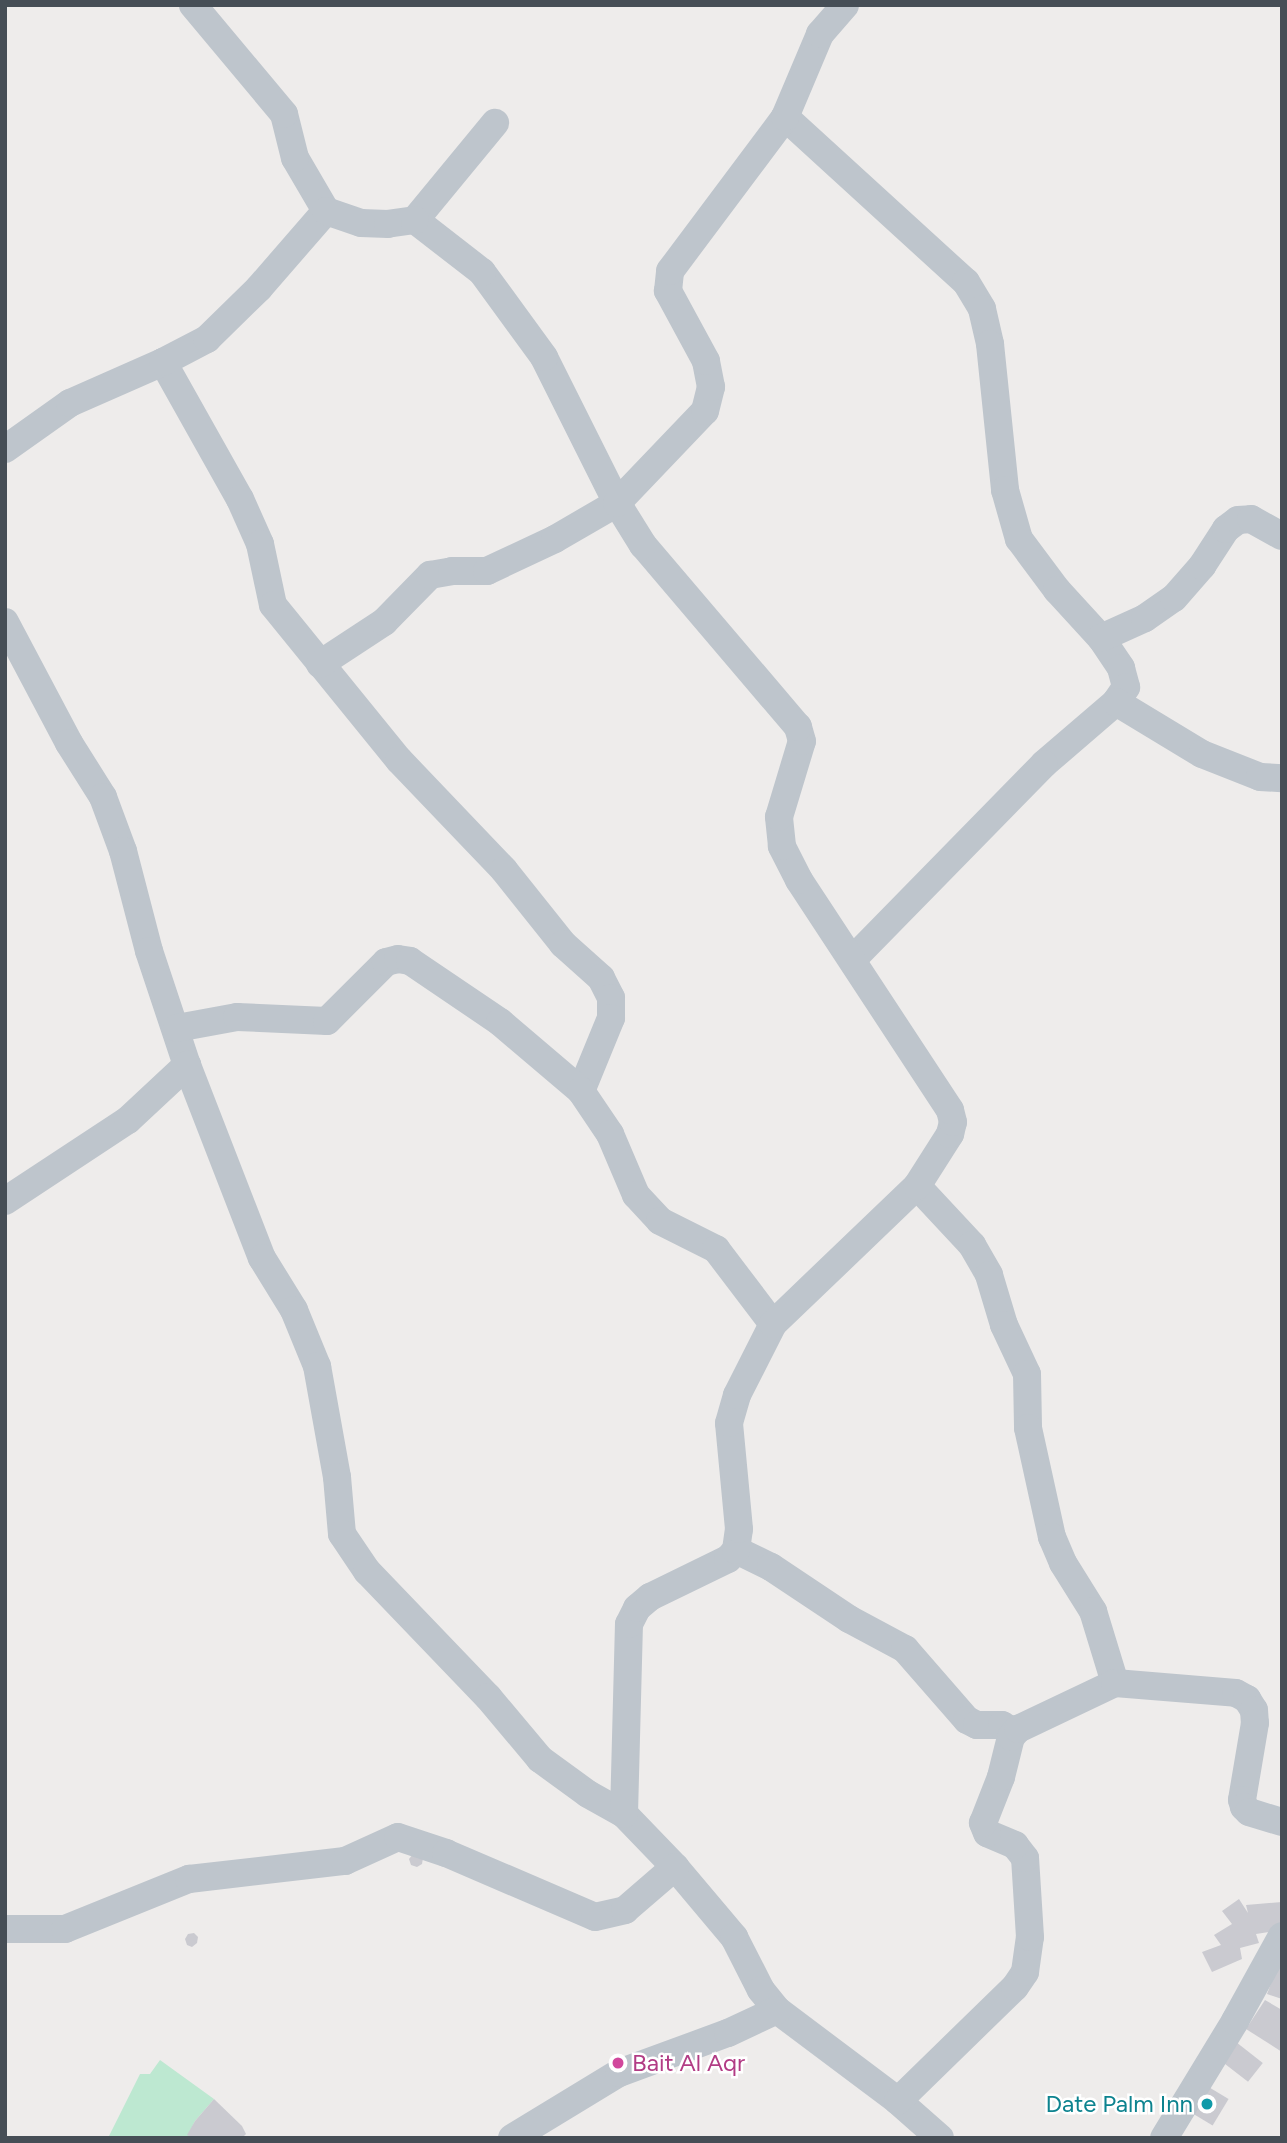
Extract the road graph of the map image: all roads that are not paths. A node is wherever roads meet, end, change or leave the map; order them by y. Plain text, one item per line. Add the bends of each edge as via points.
1 (193, 5) edge
2 (845, 5) edge
3 (785, 117) junction
4 (495, 123) dead end
5 (326, 211) junction
6 (415, 220) junction
7 (163, 362) junction
8 (5, 449) edge
9 (617, 503) junction
10 (1282, 536) edge
11 (7, 632) edge
12 (1101, 638) junction
13 (320, 664) junction
14 (1116, 702) junction
15 (1282, 778) edge
16 (853, 959) junction
17 (177, 1028) junction
18 (187, 1065) junction
19 (582, 1091) junction
20 (917, 1186) junction
21 (5, 1201) edge
22 (773, 1324) junction
23 (736, 1550) junction
24 (1115, 1684) junction
25 (1014, 1732) junction
26 (624, 1814) junction
27 (1282, 1822) edge
28 (676, 1867) junction
29 (5, 1929) edge
30 (1282, 1936) edge
31 (777, 2010) junction
32 (898, 2101) junction
33 (529, 2134) edge
34 (940, 2138) edge
35 (1164, 2138) edge

1 - 5 street via 284,114 295,158
2 - 3 street via 820,34
3 - 9 street via 670,271 668,291 706,361 711,387 705,411
3 - 12 street via 965,282 982,309 990,344 1005,490 1019,539
4 - 6 street
5 - 6 street via 361,223
5 - 7 street via 207,339
6 - 9 street via 482,272 544,357
7 - 8 street via 70,403
7 - 13 street via 240,499 260,544 273,605
9 - 13 street via 487,571 429,575 383,622
9 - 16 street via 643,545 798,727 802,741 779,817 782,846 799,880
10 - 12 street via 1251,519 1238,520 1226,529 1174,598 1145,618
11 - 17 street via 103,797
12 - 14 street via 1121,668 1126,687
13 - 19 street via 399,760 504,870 563,944 601,978 611,998 611,1018
14 - 15 street via 1202,754 1260,777
14 - 16 street via 1044,764
16 - 20 street via 950,1110 950,1134
17 - 18 street
17 - 19 street via 237,1017 327,1021 386,962 398,959 410,961 500,1023
18 - 21 street via 128,1121
18 - 26 street via 262,1258 294,1310 317,1366 342,1534 367,1571 488,1697 540,1759
19 - 22 street via 610,1135 636,1195 660,1221 716,1249
20 - 22 street
20 - 24 street via 972,1245 989,1275 1004,1325 1027,1374 1029,1435 1052,1537 1093,1611
22 - 23 street via 737,1395 729,1423 739,1530
23 - 25 street via 905,1650 967,1720 1002,1725
23 - 26 street via 728,1559 650,1597 637,1608 629,1625
24 - 25 street
24 - 27 street via 1236,1693 1247,1699 1255,1723 1242,1800 1249,1812
25 - 32 street via 983,1823 987,1833 1015,1845 1025,1858 1030,1937 1025,1972
26 - 28 street
28 - 29 street via 625,1910 595,1917 398,1837 345,1861 189,1879 65,1929
28 - 31 street via 734,1937 761,1990
30 - 35 street
31 - 32 street
31 - 33 street via 619,2073 570,2100
32 - 34 street

